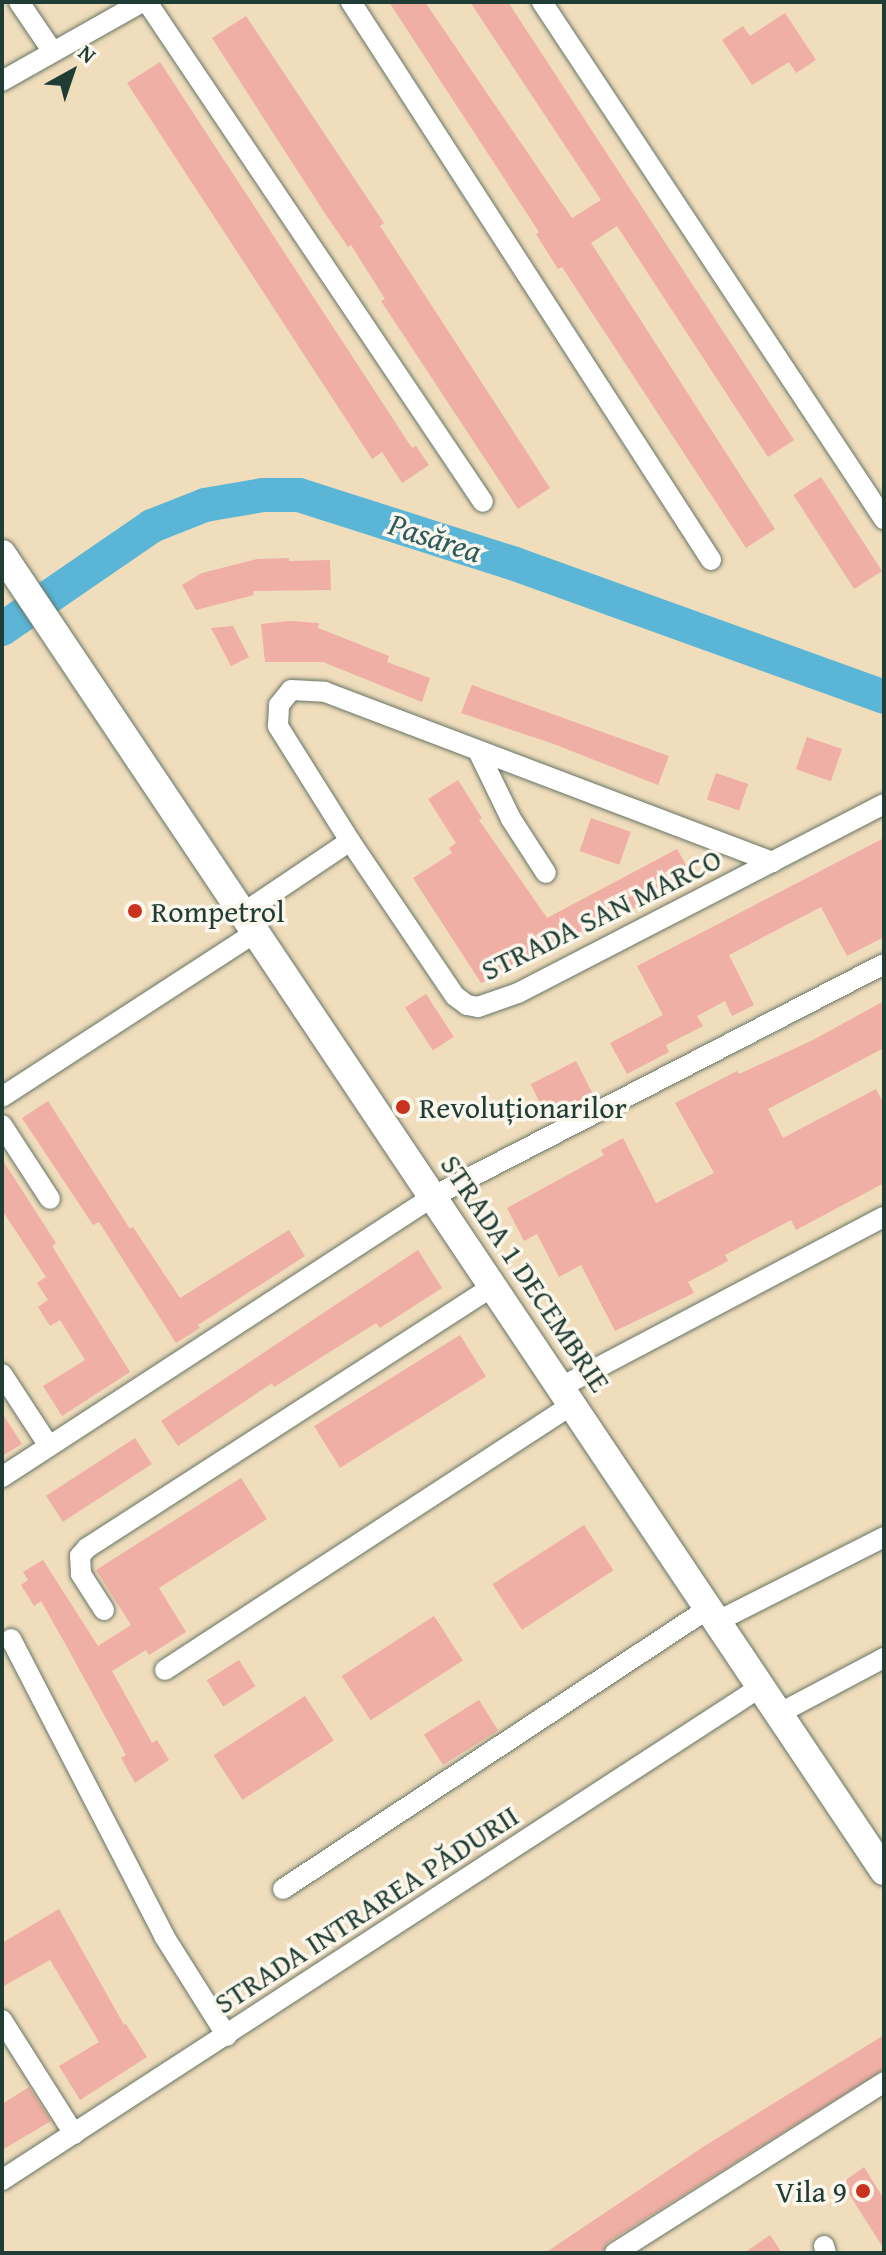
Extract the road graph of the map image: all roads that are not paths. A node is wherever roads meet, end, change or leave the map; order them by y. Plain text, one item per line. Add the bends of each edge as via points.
1 (19, 2) edge
2 (145, 2) edge
3 (351, 2) edge
4 (542, 2) edge
5 (53, 52) junction
6 (2, 81) edge
7 (483, 502) dead end
8 (884, 519) edge
9 (2, 554) edge
10 (711, 560) dead end
11 (479, 753) junction
12 (884, 804) edge
13 (350, 841) junction
14 (773, 862) junction
15 (546, 873) dead end
16 (250, 922) junction
17 (884, 964) edge
18 (2, 1097) edge
19 (2, 1125) edge
20 (434, 1196) junction
21 (50, 1199) dead end
22 (884, 1217) edge
23 (493, 1286) junction
24 (2, 1374) edge
25 (567, 1396) junction
26 (49, 1446) junction
27 (2, 1477) edge
28 (884, 1537) edge
29 (104, 1610) dead end
30 (714, 1614) junction
31 (11, 1639) dead end
32 (884, 1658) edge
33 (165, 1670) dead end
34 (762, 1686) junction
35 (780, 1713) junction
36 (884, 1871) edge
37 (283, 1889) dead end
38 (2, 2020) edge
39 (227, 2036) junction
40 (884, 2082) edge
41 (74, 2134) junction
42 (2, 2180) edge
43 (615, 2253) edge

1 - 5 street
2 - 5 street
2 - 7 street
3 - 10 street
4 - 8 street
5 - 6 street
9 - 16 main road, STRADA 1 DECEMBRIE
11 - 13 street via 325,692 291,690 279,705 278,726
11 - 14 street
11 - 15 street via 511,819
12 - 14 street, STRADA SAN MARCO
13 - 14 street, STRADA SAN MARCO via 455,996 478,1007 518,993
13 - 16 street
16 - 18 street
16 - 20 main road, STRADA 1 DECEMBRIE
17 - 20 street
19 - 21 street
20 - 23 main road, STRADA 1 DECEMBRIE
20 - 26 street
22 - 25 street
23 - 25 main road, STRADA 1 DECEMBRIE
23 - 29 street via 87,1548 80,1556 81,1574
24 - 26 street
25 - 30 main road, STRADA 1 DECEMBRIE
25 - 33 street
26 - 27 street
28 - 30 street
30 - 34 main road, STRADA 1 DECEMBRIE
30 - 37 street
31 - 39 street via 164,1936
32 - 35 street
34 - 35 main road, STRADA 1 DECEMBRIE
34 - 39 street, STRADA INTRAREA PĂDURII
35 - 36 main road, STRADA 1 DECEMBRIE
38 - 41 street
39 - 41 street, STRADA INTRAREA PĂDURII
40 - 43 street
41 - 42 street, STRADA INTRAREA PĂDURII

